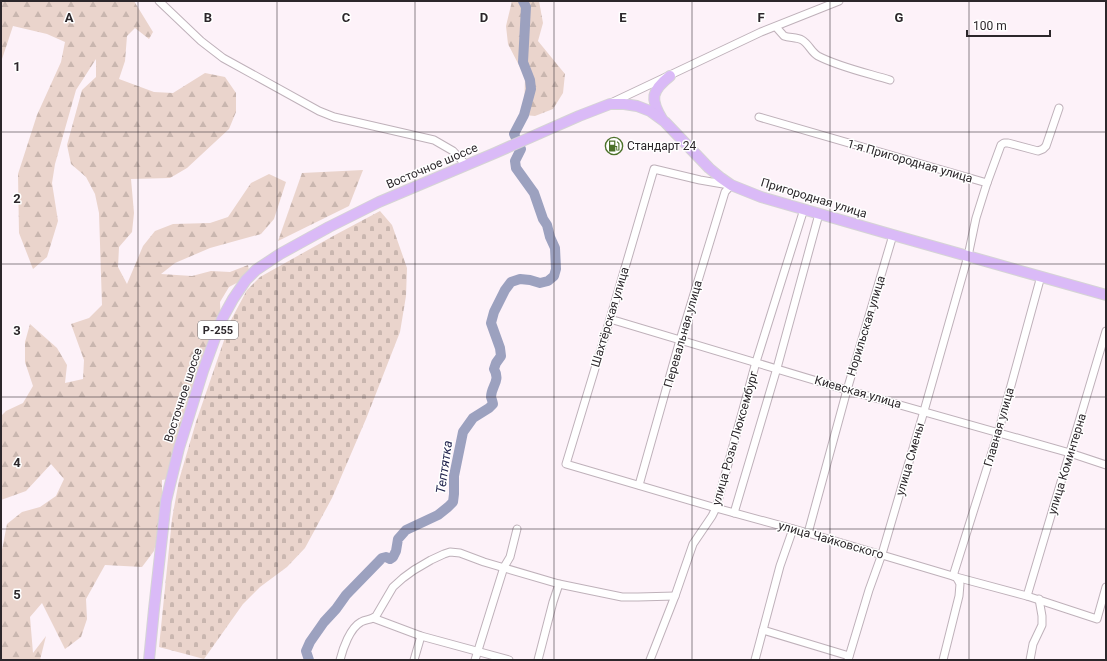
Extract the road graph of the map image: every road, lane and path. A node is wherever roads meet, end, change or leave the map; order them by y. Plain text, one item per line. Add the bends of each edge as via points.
1 (159, 1) edge
2 (839, 1) edge
3 (776, 27) junction
4 (670, 76) junction
5 (890, 80) dead end
6 (610, 104) junction
7 (1059, 108) dead end
8 (759, 117) dead end
9 (664, 122) junction
10 (495, 153) joint
11 (466, 165) junction
12 (988, 183) junction
13 (731, 185) junction
14 (804, 209) junction
15 (820, 214) junction
16 (894, 235) junction
17 (968, 256) junction
18 (1041, 276) junction
19 (1106, 295) edge
20 (610, 319) junction
21 (1106, 331) edge
22 (680, 340) junction
23 (756, 362) junction
24 (777, 368) junction
25 (847, 390) junction
26 (924, 412) junction
27 (998, 433) junction
28 (1070, 453) junction
29 (566, 464) joint
30 (1106, 465) edge
31 (639, 485) junction
32 (716, 508) junction
33 (734, 513) junction
34 (517, 529) dead end
35 (793, 529) junction
36 (808, 533) junction
37 (882, 554) junction
38 (504, 568) junction
39 (954, 576) junction
40 (559, 584) junction
41 (1106, 587) edge
42 (675, 596) junction
43 (1027, 596) junction
44 (1039, 599) junction
45 (373, 618) junction
46 (763, 630) junction
47 (421, 636) junction
48 (477, 651) junction
49 (849, 658) edge
50 (149, 660) edge
51 (340, 660) edge
52 (414, 660) edge
53 (475, 660) edge
54 (509, 660) edge
55 (538, 660) edge
56 (650, 660) edge
57 (755, 660) edge
58 (943, 660) edge
59 (1030, 660) edge

1 - 11 street via 223,58 319,111 334,117 434,140 453,151
2 - 3 street
3 - 4 street
3 - 5 street via 784,36 804,42 819,56
4 - 6 street
4 - 9 highway via 656,90 654,100
6 - 9 highway, Пригородная улица via 637,106
6 - 10 highway, Пригородная улица / Р-255
7 - 12 street via 1044,149 1038,151 1004,143 1001,145
8 - 12 street, 1-я Пригородная улица
9 - 13 highway, Пригородная улица via 709,168
10 - 11 highway, Восточное шоссе / Р-255
11 - 50 highway, Восточное шоссе / Р-255 via 379,202 280,254 256,270 233,299 222,319 203,371 179,448 166,501
12 - 17 street, 1-я Пригородная улица via 976,218
13 - 14 highway, Пригородная улица via 761,197
13 - 20 street, Шахтёрская улица via 654,169
13 - 22 street, Перевальная улица via 725,192
14 - 15 highway, Пригородная улица
14 - 23 street, улица Розы Люксембург
15 - 16 highway, Пригородная улица
15 - 24 street
16 - 17 highway, Пригородная улица
16 - 25 street, Норильская улица
17 - 18 highway, Пригородная улица
17 - 26 street, улица Смены
18 - 19 highway, Пригородная улица
18 - 27 street, Главная улица
20 - 22 street, Киевская улица
20 - 29 street, Шахтёрская улица
21 - 28 street, улица Коминтерна
22 - 23 street, Киевская улица
22 - 31 street, Перевальная улица
23 - 24 street, Киевская улица
23 - 32 street, улица Розы Люксембург
24 - 25 street, Киевская улица
24 - 33 street
25 - 26 street, Киевская улица
25 - 36 street, Норильская улица
26 - 27 street, Киевская улица
26 - 37 street, улица Смены
27 - 28 street, Киевская улица
27 - 39 street, Главная улица
28 - 30 street, Киевская улица
28 - 43 street, улица Коминтерна
29 - 31 street, улица Чайковского
31 - 32 street, улица Чайковского
32 - 33 street, улица Чайковского
32 - 42 street, улица Розы Люксембург via 693,544
33 - 35 street, улица Чайковского
34 - 38 street via 510,557
35 - 36 street, улица Чайковского
35 - 46 street
36 - 37 street, улица Чайковского
37 - 39 street, улица Чайковского
37 - 49 street, улица Смены
38 - 40 street
38 - 45 street via 460,553 444,554 414,570 393,587
38 - 48 street
39 - 43 street, улица Чайковского
39 - 58 street, Главная улица via 960,584 959,596
40 - 42 street via 629,597
40 - 55 street
41 - 44 street, улица Чайковского via 1096,619
42 - 56 street, улица Розы Люксембург
43 - 44 street, улица Чайковского
44 - 59 street via 1042,625 1033,644
45 - 47 street
45 - 51 street via 354,628
46 - 49 street
46 - 57 street
47 - 48 street
47 - 52 street
48 - 53 street
48 - 54 street

